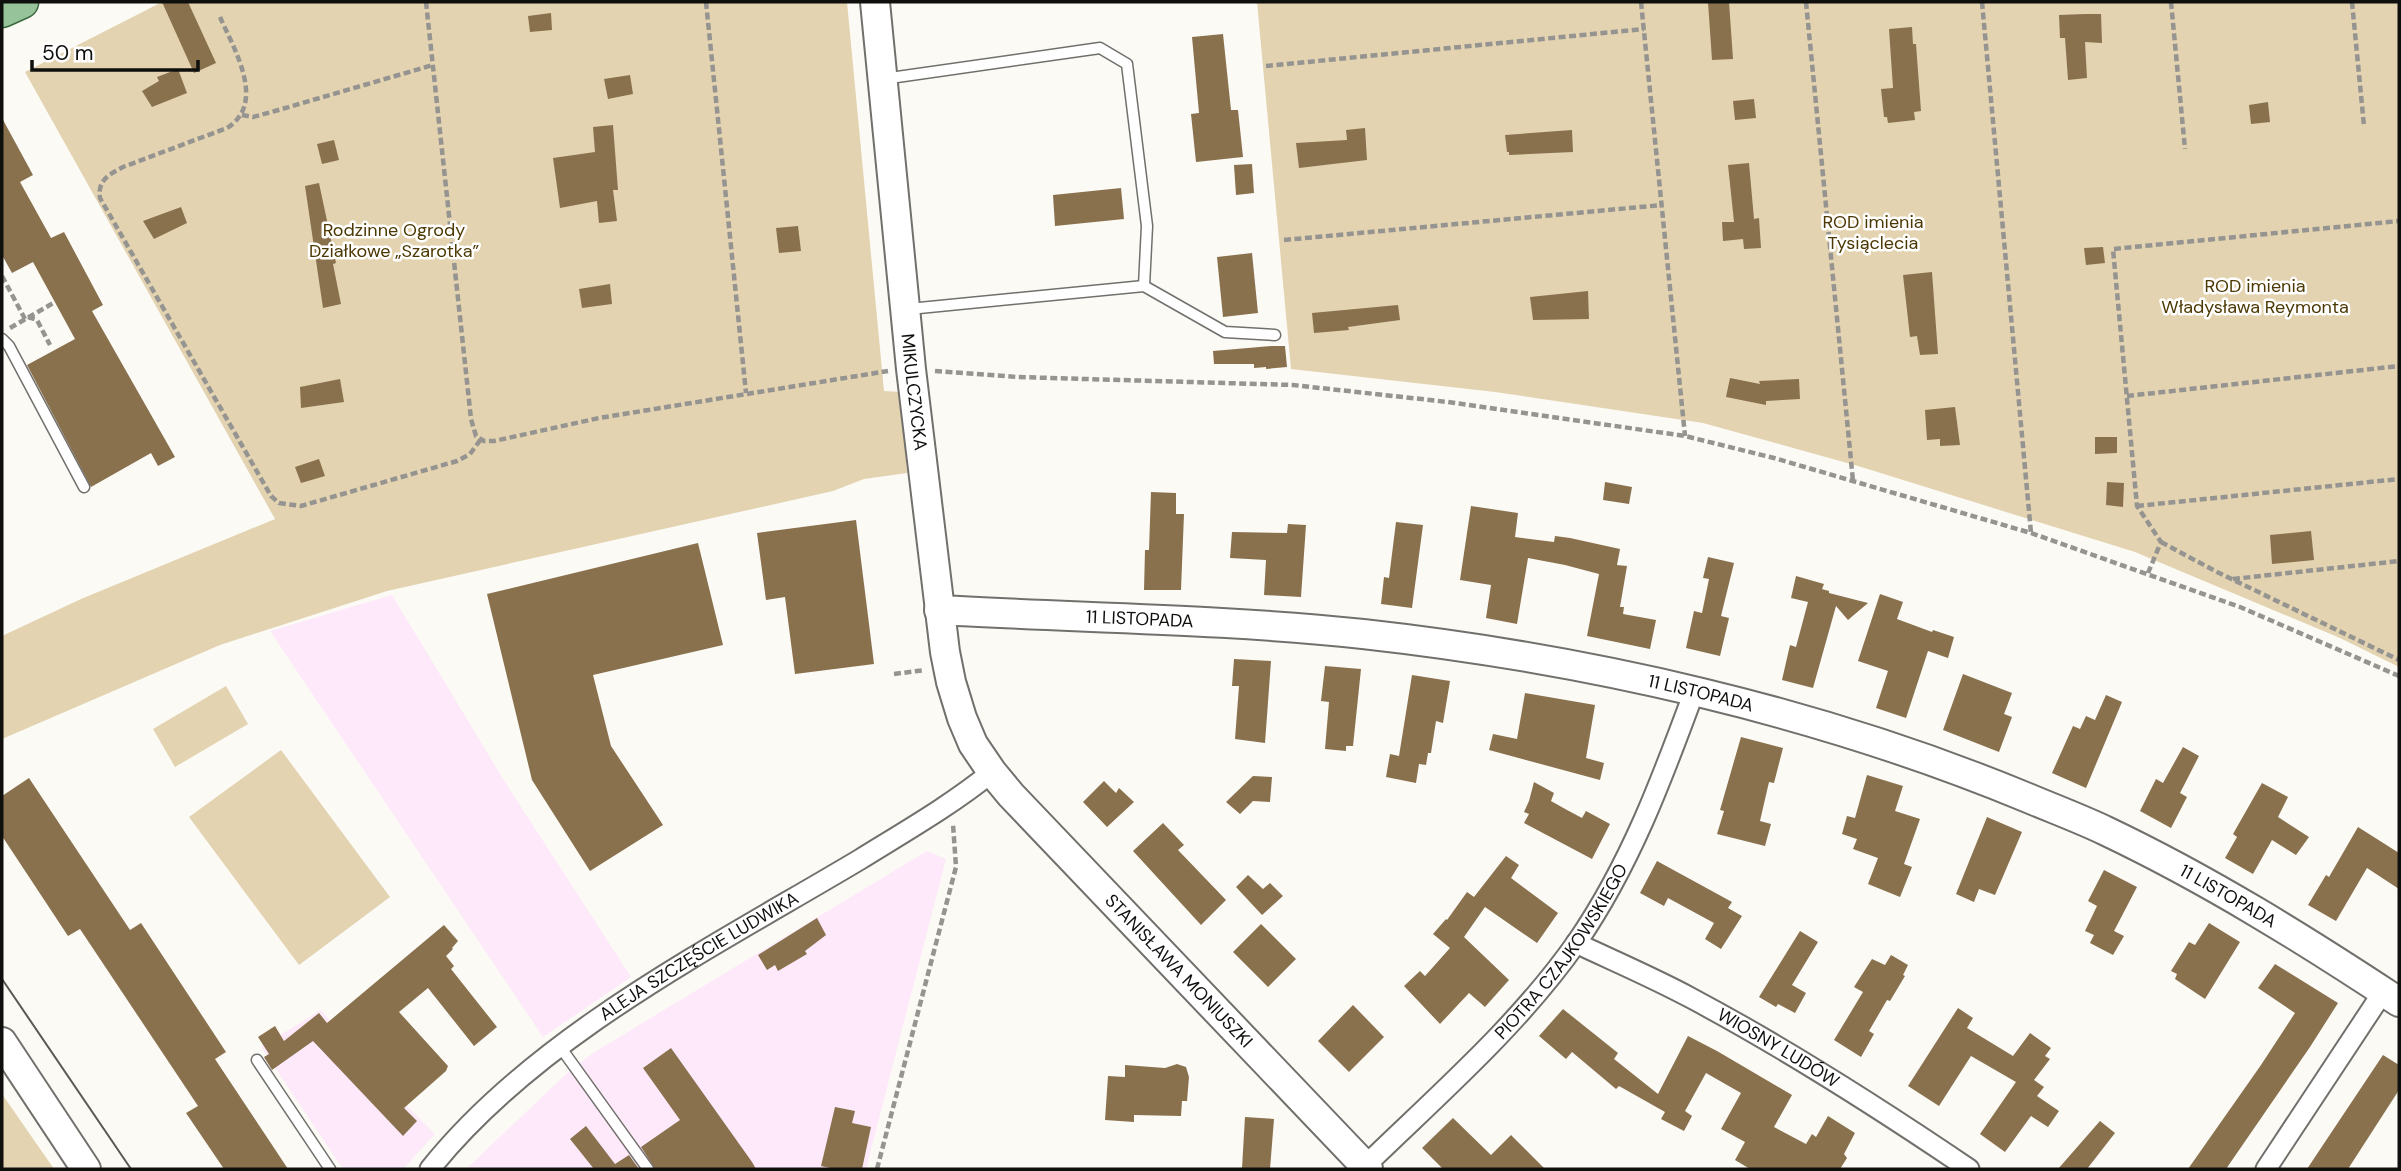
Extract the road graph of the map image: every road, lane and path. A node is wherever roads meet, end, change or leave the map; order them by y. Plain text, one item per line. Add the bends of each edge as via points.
1 (22, 2) edge
2 (426, 2) edge
3 (706, 2) edge
4 (875, 2) edge
5 (1641, 2) edge
6 (1806, 2) edge
7 (1982, 2) edge
8 (2171, 2) edge
9 (2352, 2) edge
10 (2, 11) edge
11 (220, 17) dead end
12 (1644, 29) junction
13 (433, 65) junction
14 (1266, 66) dead end
15 (883, 79) junction
16 (242, 115) junction
17 (2364, 126) dead end
18 (2185, 149) dead end
19 (1662, 205) junction
20 (2399, 221) edge
21 (1284, 240) dead end
22 (2, 276) edge
23 (1144, 286) junction
24 (55, 302) dead end
25 (905, 309) junction
26 (27, 318) junction
27 (4, 335) edge
28 (1275, 335) dead end
29 (50, 345) dead end
30 (2399, 366) edge
31 (911, 369) junction
32 (746, 393) junction
33 (2127, 396) junction
34 (1685, 436) junction
35 (481, 439) junction
36 (2399, 479) edge
37 (1853, 481) junction
38 (84, 487) dead end
39 (2137, 506) junction
40 (2031, 533) junction
41 (2161, 541) junction
42 (2399, 561) edge
43 (2148, 573) junction
44 (2233, 579) junction
45 (939, 610) junction
46 (2399, 660) edge
47 (930, 669) dead end
48 (894, 674) dead end
49 (2399, 676) edge
50 (1694, 692) junction
51 (992, 772) junction
52 (952, 817) dead end
53 (1576, 943) junction
54 (2391, 997) edge
55 (2, 1042) edge
56 (561, 1048) junction
57 (257, 1060) dead end
58 (1366, 1168) edge
59 (86, 1169) edge
60 (330, 1169) edge
61 (430, 1169) edge
62 (649, 1169) edge
63 (877, 1169) edge
64 (1969, 1169) edge
65 (2266, 1169) edge

1 - 10 main road
2 - 13 path
3 - 32 path
4 - 15 street, MIKULCZYCKA
5 - 12 path
6 - 37 path
7 - 40 path
8 - 18 path
9 - 17 path
11 - 16 path via 243,70 246,93
12 - 14 path
12 - 19 path
13 - 16 path via 253,117
13 - 35 path via 471,419
15 - 23 lane via 1100,48 1126,64 1147,226
15 - 25 street, MIKULCZYCKA
16 - 35 path via 228,128 109,174 99,190 271,496 279,503 301,506 457,461 470,454
19 - 21 path
19 - 34 path
20 - 33 path via 2113,249
22 - 26 path
23 - 25 lane
23 - 28 lane via 1224,332
24 - 26 path
25 - 31 street, MIKULCZYCKA
26 - 27 path
26 - 29 path via 37,320
27 - 38 lane
30 - 33 path
31 - 32 path
31 - 34 path via 1017,377 1293,385
31 - 45 street, MIKULCZYCKA
32 - 35 path via 494,441
33 - 39 path
34 - 37 path
36 - 39 path
37 - 40 path
39 - 41 path
40 - 43 path
41 - 43 path
41 - 44 path
42 - 44 path
43 - 49 path
44 - 46 path
45 - 50 street, 11 LISTOPADA via 1359,634 1496,653
45 - 51 street, MIKULCZYCKA via 962,718
47 - 48 path
50 - 53 street, PIOTRA CZAJKOWSKIEGO via 1642,827
50 - 54 street, 11 LISTOPADA via 1914,755 2103,829 2260,913
51 - 56 street, ALEJA SZCZĘŚCIE LUDWIKA via 921,822 648,987
51 - 58 street, STANISŁAWA MONIUSZKI
52 - 63 path via 956,867
53 - 58 street, PIOTRA CZAJKOWSKIEGO via 1544,985
53 - 64 street, WIOSNY LUDÓW via 1691,998 1780,1049
54 - 65 street
55 - 59 street
56 - 61 street, ALEJA SZCZĘŚCIE LUDWIKA via 487,1106
56 - 62 lane
57 - 60 lane

